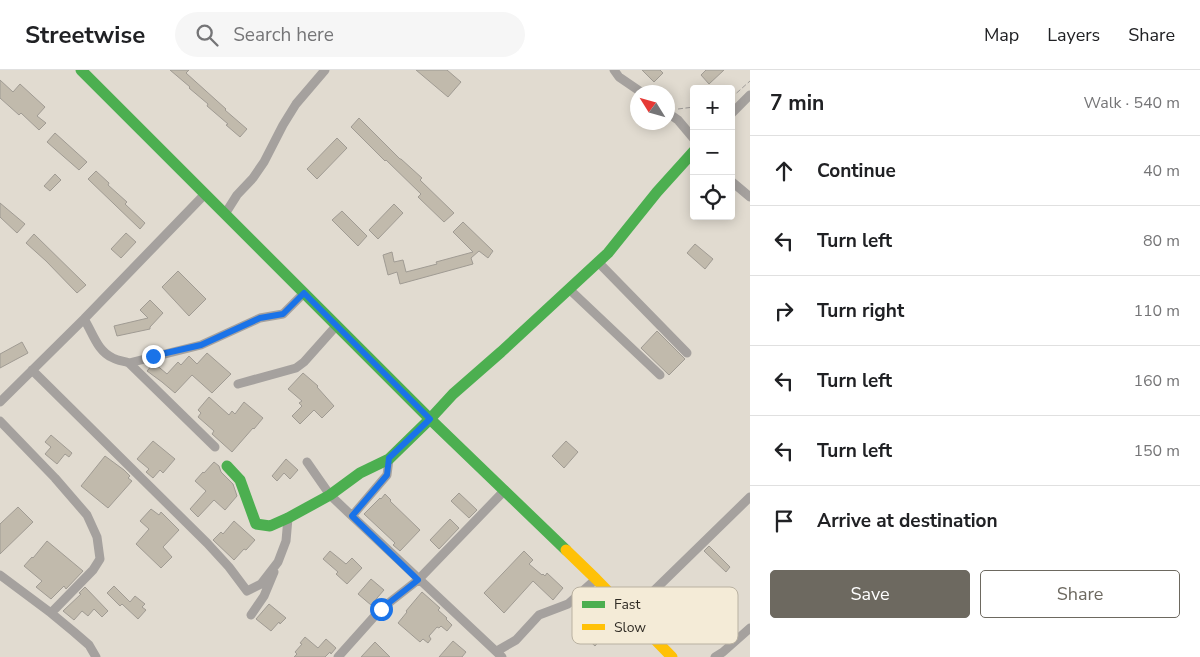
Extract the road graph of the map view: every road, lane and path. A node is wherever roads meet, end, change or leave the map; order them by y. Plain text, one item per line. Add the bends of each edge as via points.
1 (81, 70) edge
2 (325, 70) edge
3 (614, 70) edge
4 (750, 81) edge
5 (631, 85) edge
6 (735, 94) edge
7 (750, 95) edge
8 (690, 108) edge
9 (675, 110) edge
10 (735, 110) edge
11 (675, 116) edge
12 (690, 134) edge
13 (690, 155) edge
14 (735, 184) edge
15 (205, 194) junction
16 (750, 197) edge
17 (225, 214) junction
18 (598, 262) junction
19 (570, 289) junction
20 (304, 293) junction
21 (84, 319) junction
22 (336, 325) junction
23 (687, 353) dead end
24 (129, 363) junction
25 (32, 370) junction
26 (660, 375) dead end
27 (238, 384) dead end
28 (0, 402) edge
29 (430, 419) junction
30 (0, 421) edge
31 (215, 447) dead end
32 (389, 458) junction
33 (307, 462) dead end
34 (227, 466) dead end
35 (505, 490) junction
36 (330, 495) junction
37 (750, 497) edge
38 (352, 516) junction
39 (288, 518) junction
40 (278, 562) junction
41 (0, 575) edge
42 (596, 579) junction
43 (418, 580) junction
44 (587, 587) edge
45 (604, 587) edge
46 (658, 587) edge
47 (572, 600) edge
48 (50, 613) junction
49 (251, 615) dead end
50 (750, 628) edge
51 (738, 639) edge
52 (659, 644) edge
53 (732, 644) edge
54 (499, 654) edge
55 (96, 657) edge
56 (338, 657) edge
57 (672, 657) edge
58 (715, 657) edge

1 - 15 street
2 - 17 street via 296,104 264,162
3 - 5 street
4 - 6 path
7 - 10 street
8 - 9 path
11 - 12 street
13 - 18 street
14 - 16 street
15 - 17 street
15 - 21 street
17 - 20 street
18 - 19 street
18 - 23 street
19 - 26 street
19 - 29 street via 453,394
20 - 22 street
20 - 24 street via 283,314 260,318 201,345
21 - 24 street via 99,348 112,358
21 - 25 street
22 - 27 street via 296,368
22 - 29 street
24 - 31 street
25 - 28 street
25 - 40 street via 207,543 246,591 261,584
29 - 32 street
29 - 35 street
30 - 48 street via 87,515 97,537 100,559
32 - 36 street via 360,473
32 - 38 street via 387,475
33 - 36 street
34 - 39 street via 240,480 256,524 270,526
35 - 42 street
35 - 43 street
36 - 38 street
36 - 39 street
37 - 46 street
38 - 43 street
39 - 40 street via 286,541
40 - 49 street via 264,596
41 - 48 street
42 - 44 street
42 - 45 street
43 - 54 street
43 - 56 street via 381,609
47 - 54 street via 539,615
48 - 55 street via 89,645
50 - 51 street
52 - 57 street
53 - 58 street

